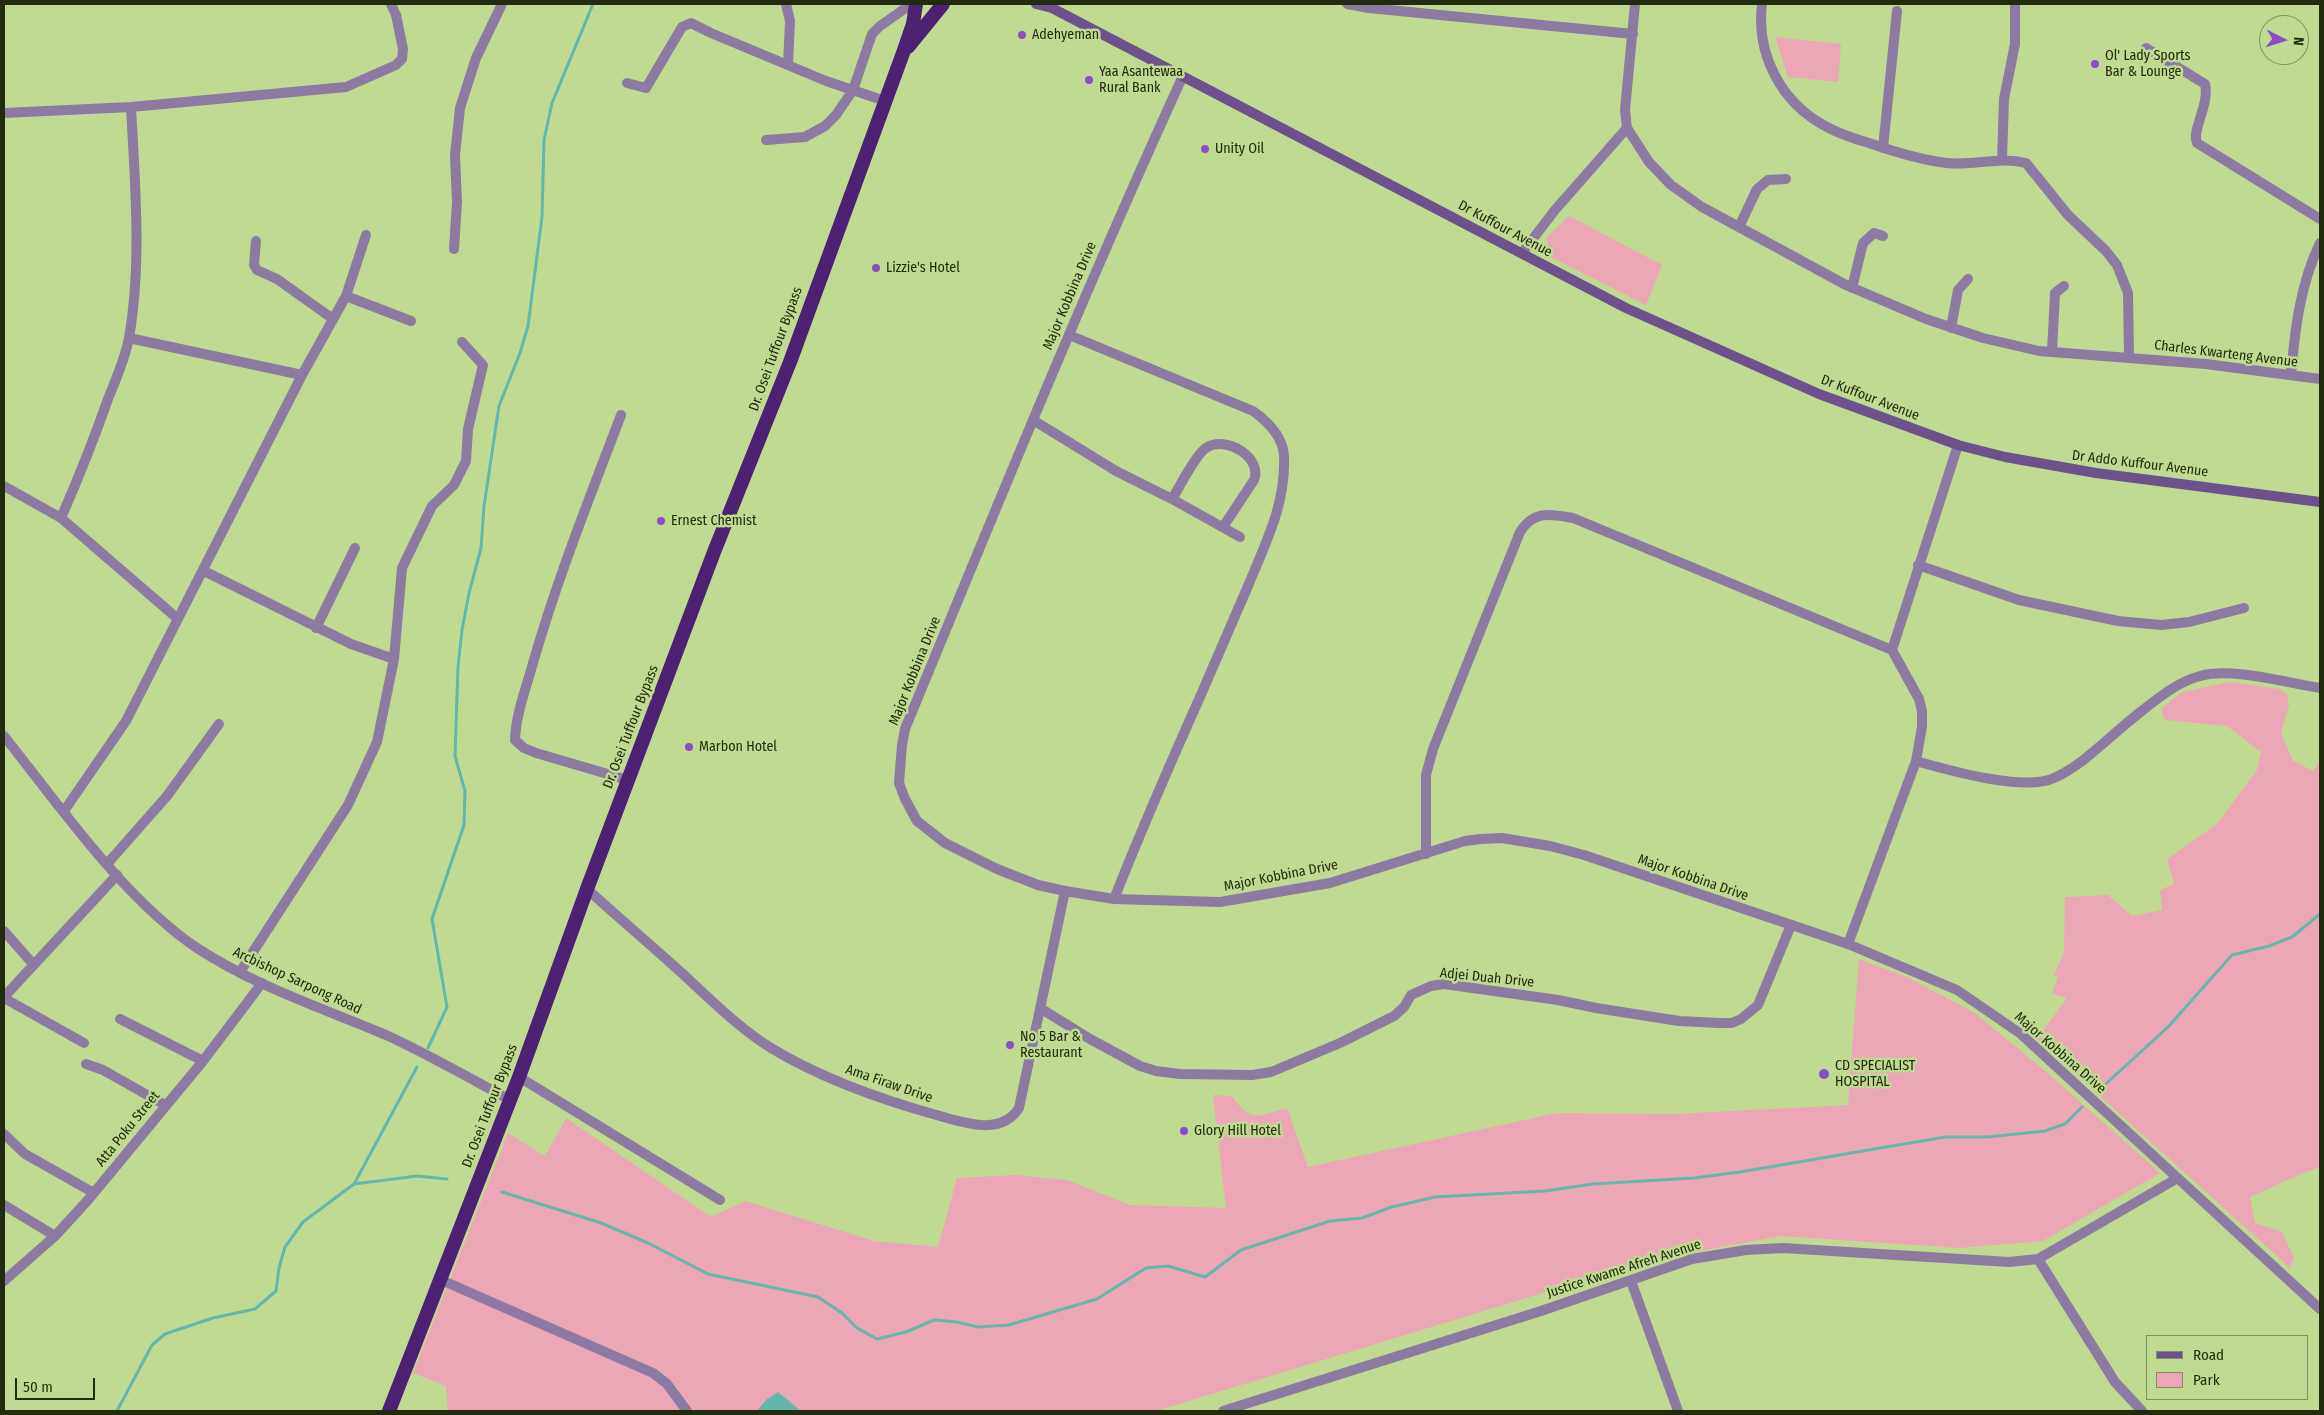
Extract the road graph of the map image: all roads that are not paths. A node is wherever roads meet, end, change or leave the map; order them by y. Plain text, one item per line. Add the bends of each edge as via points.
1 (391, 4) edge
2 (502, 4) edge
3 (786, 4) edge
4 (912, 4) edge
5 (943, 4) edge
6 (1036, 4) edge
7 (1347, 4) edge
8 (1635, 4) edge
9 (1762, 4) edge
10 (2015, 4) edge
11 (1050, 6) edge
12 (1897, 11) dead end
13 (1633, 34) junction
14 (905, 48) junction
15 (2146, 48) dead end
16 (788, 64) junction
17 (1182, 78) junction
18 (627, 83) dead end
19 (853, 90) junction
20 (885, 101) junction
21 (131, 107) junction
22 (4, 113) edge
23 (1627, 128) junction
24 (766, 140) dead end
25 (1883, 148) junction
26 (2002, 159) junction
27 (1786, 179) dead end
28 (2320, 219) edge
29 (1739, 227) junction
30 (366, 235) dead end
31 (1883, 236) dead end
32 (256, 241) dead end
33 (2320, 243) edge
34 (454, 249) dead end
35 (1522, 253) junction
36 (1968, 279) dead end
37 (2064, 286) dead end
38 (1852, 288) junction
39 (346, 296) junction
40 (333, 319) junction
41 (411, 321) dead end
42 (1951, 328) junction
43 (1069, 335) junction
44 (129, 338) junction
45 (462, 342) dead end
46 (2052, 352) junction
47 (2129, 357) junction
48 (2291, 374) junction
49 (302, 375) junction
50 (2320, 380) edge
51 (621, 415) dead end
52 (1033, 420) junction
53 (1958, 445) junction
54 (4, 486) edge
55 (1172, 499) junction
56 (2320, 502) edge
57 (61, 518) junction
58 (1222, 527) junction
59 (1240, 537) dead end
60 (355, 548) dead end
61 (1918, 565) junction
62 (204, 572) junction
63 (2244, 608) dead end
64 (178, 619) junction
65 (316, 628) junction
66 (1892, 650) junction
67 (394, 659) junction
68 (2320, 688) edge
69 (219, 724) dead end
70 (4, 736) edge
71 (1916, 761) junction
72 (628, 780) junction
73 (64, 812) junction
74 (1426, 854) junction
75 (107, 864) junction
76 (116, 875) junction
77 (587, 889) junction
78 (1065, 891) junction
79 (1114, 899) junction
80 (1791, 925) junction
81 (4, 931) edge
82 (1848, 944) junction
83 (33, 964) junction
84 (240, 972) junction
85 (262, 983) junction
86 (4, 998) edge
87 (1040, 1008) junction
88 (120, 1019) dead end
89 (84, 1043) dead end
90 (203, 1061) junction
91 (86, 1064) dead end
92 (519, 1077) junction
93 (510, 1100) junction
94 (166, 1105) junction
95 (4, 1134) edge
96 (2176, 1179) junction
97 (94, 1193) junction
98 (720, 1200) dead end
99 (4, 1205) edge
100 (55, 1236) junction
101 (2038, 1259) junction
102 (439, 1279) junction
103 (4, 1281) edge
104 (1631, 1281) junction
105 (2320, 1309) edge
106 (389, 1411) edge
107 (687, 1411) edge
108 (1222, 1411) edge
109 (1678, 1411) edge
110 (2142, 1411) edge

1 - 21 street via 404,49 402,59 354,85
2 - 34 street via 476,58 460,108 455,155
3 - 16 street via 790,21
4 - 14 highway, Dr. Osei Tuffour Bypass via 914,18
4 - 19 street via 872,34
5 - 14 highway, Dr. Osei Tuffour Bypass
6 - 11 main road, Dr Kuffour Avenue
7 - 13 street
8 - 13 street
9 - 25 street via 1760,28 1766,56 1792,102 1828,128
10 - 26 street via 2015,44 2004,99
11 - 17 main road, Dr Kuffour Avenue
12 - 25 street
13 - 23 street via 1625,110
14 - 20 highway, Dr. Osei Tuffour Bypass
15 - 28 street via 2204,84 2207,93 2195,135 2197,143
16 - 18 street via 691,23 682,27 646,88
16 - 19 street
17 - 35 main road, Dr Kuffour Avenue
17 - 43 street, Major Kobbina Drive
19 - 20 street
19 - 24 street via 836,115 806,137
20 - 72 highway, Dr. Osei Tuffour Bypass via 790,362
21 - 22 street
21 - 44 street via 136,195 135,273
23 - 29 street, Charles Kwarteng Avenue via 1649,162 1671,185
23 - 35 street
25 - 26 street via 1921,160 1948,163
26 - 47 street via 2026,163 2068,215 2117,265 2128,293
27 - 29 street via 1768,180 1758,189
29 - 38 street, Charles Kwarteng Avenue
30 - 39 street
31 - 38 street via 1874,233 1864,243
32 - 40 street via 254,265 257,270 277,279
33 - 48 street via 2308,268 2295,322
35 - 53 main road, Dr Kuffour Avenue via 1626,308 1819,394
36 - 42 street via 1958,290
37 - 46 street via 2056,293
38 - 42 street, Charles Kwarteng Avenue
39 - 40 street
39 - 41 street
40 - 49 street
42 - 46 street, Charles Kwarteng Avenue
43 - 52 street, Major Kobbina Drive
43 - 79 street via 1253,411 1263,418 1281,441 1284,454 1278,513
44 - 49 street
44 - 57 street via 88,454
45 - 67 street via 483,365 468,428 466,461 454,485 432,506 402,568
46 - 47 street, Charles Kwarteng Avenue
47 - 48 street, Charles Kwarteng Avenue
48 - 50 street, Charles Kwarteng Avenue
49 - 62 street
51 - 72 street via 559,581 515,724 515,740 536,753
52 - 55 street via 1116,472
52 - 78 street, Major Kobbina Drive via 906,729 900,783 917,821 945,843 1038,885
53 - 56 main road, Dr Addo Kuffour Avenue via 2044,465
53 - 61 street
54 - 57 street
55 - 58 street
55 - 58 street via 1202,450 1214,443 1228,444 1255,463 1257,474
57 - 64 street
58 - 59 street
60 - 65 street
61 - 63 street via 2019,600 2118,621 2162,625 2189,622
61 - 66 street
62 - 64 street
62 - 65 street
64 - 73 street via 126,721
65 - 67 street
66 - 71 street via 1922,710
66 - 74 street via 1573,518 1534,516 1520,532 1433,749 1426,776
67 - 84 street via 378,742 354,795
68 - 71 street via 2225,673 2199,676 2149,705 2072,768 2053,779 2039,782 1996,779
69 - 75 street via 167,796
70 - 73 street, Arcbishop Sarpong Road
71 - 82 street
72 - 77 highway, Dr. Osei Tuffour Bypass
73 - 75 street, Arcbishop Sarpong Road
74 - 79 street, Major Kobbina Drive via 1330,883 1238,899 1200,903
74 - 80 street, Major Kobbina Drive via 1482,839 1502,838 1550,846
75 - 76 street, Arcbishop Sarpong Road
76 - 83 street
76 - 84 street, Arcbishop Sarpong Road via 165,923 197,947
77 - 87 street, Ama Firaw Drive via 747,1031 771,1048 831,1079 972,1125 1007,1122 1019,1108
77 - 92 highway, Dr. Osei Tuffour Bypass
78 - 79 street, Major Kobbina Drive
78 - 87 street, Ama Firaw Drive
80 - 82 street, Major Kobbina Drive
80 - 87 street, Adjei Duah Drive via 1758,1005 1750,1014 1732,1023 1679,1020 1444,984 1411,995 1394,1016 1271,1072 1252,1075 1180,1074 1140,1066
81 - 83 street
82 - 96 street, Major Kobbina Drive via 1956,990 1991,1012 2028,1041
83 - 86 street
84 - 85 street, Arcbishop Sarpong Road
85 - 90 street, Atta Poku Street
85 - 93 street, Arcbishop Sarpong Road via 387,1036
86 - 89 street
88 - 90 street
90 - 94 street, Atta Poku Street
91 - 94 street
92 - 93 highway, Dr. Osei Tuffour Bypass
92 - 98 street
93 - 102 highway, Dr. Osei Tuffour Bypass
94 - 97 street, Atta Poku Street
95 - 97 street via 25,1154
96 - 101 street, Justice Kwame Afreh Avenue
96 - 105 street, Major Kobbina Drive
97 - 100 street, Atta Poku Street
99 - 100 street
100 - 103 street, Atta Poku Street
101 - 104 street, Justice Kwame Afreh Avenue via 2009,1262 1783,1248 1692,1259
101 - 110 street via 2115,1382
102 - 106 highway, Dr. Osei Tuffour Bypass
102 - 107 street via 653,1373 667,1384
104 - 108 street, Justice Kwame Afreh Avenue
104 - 109 street

